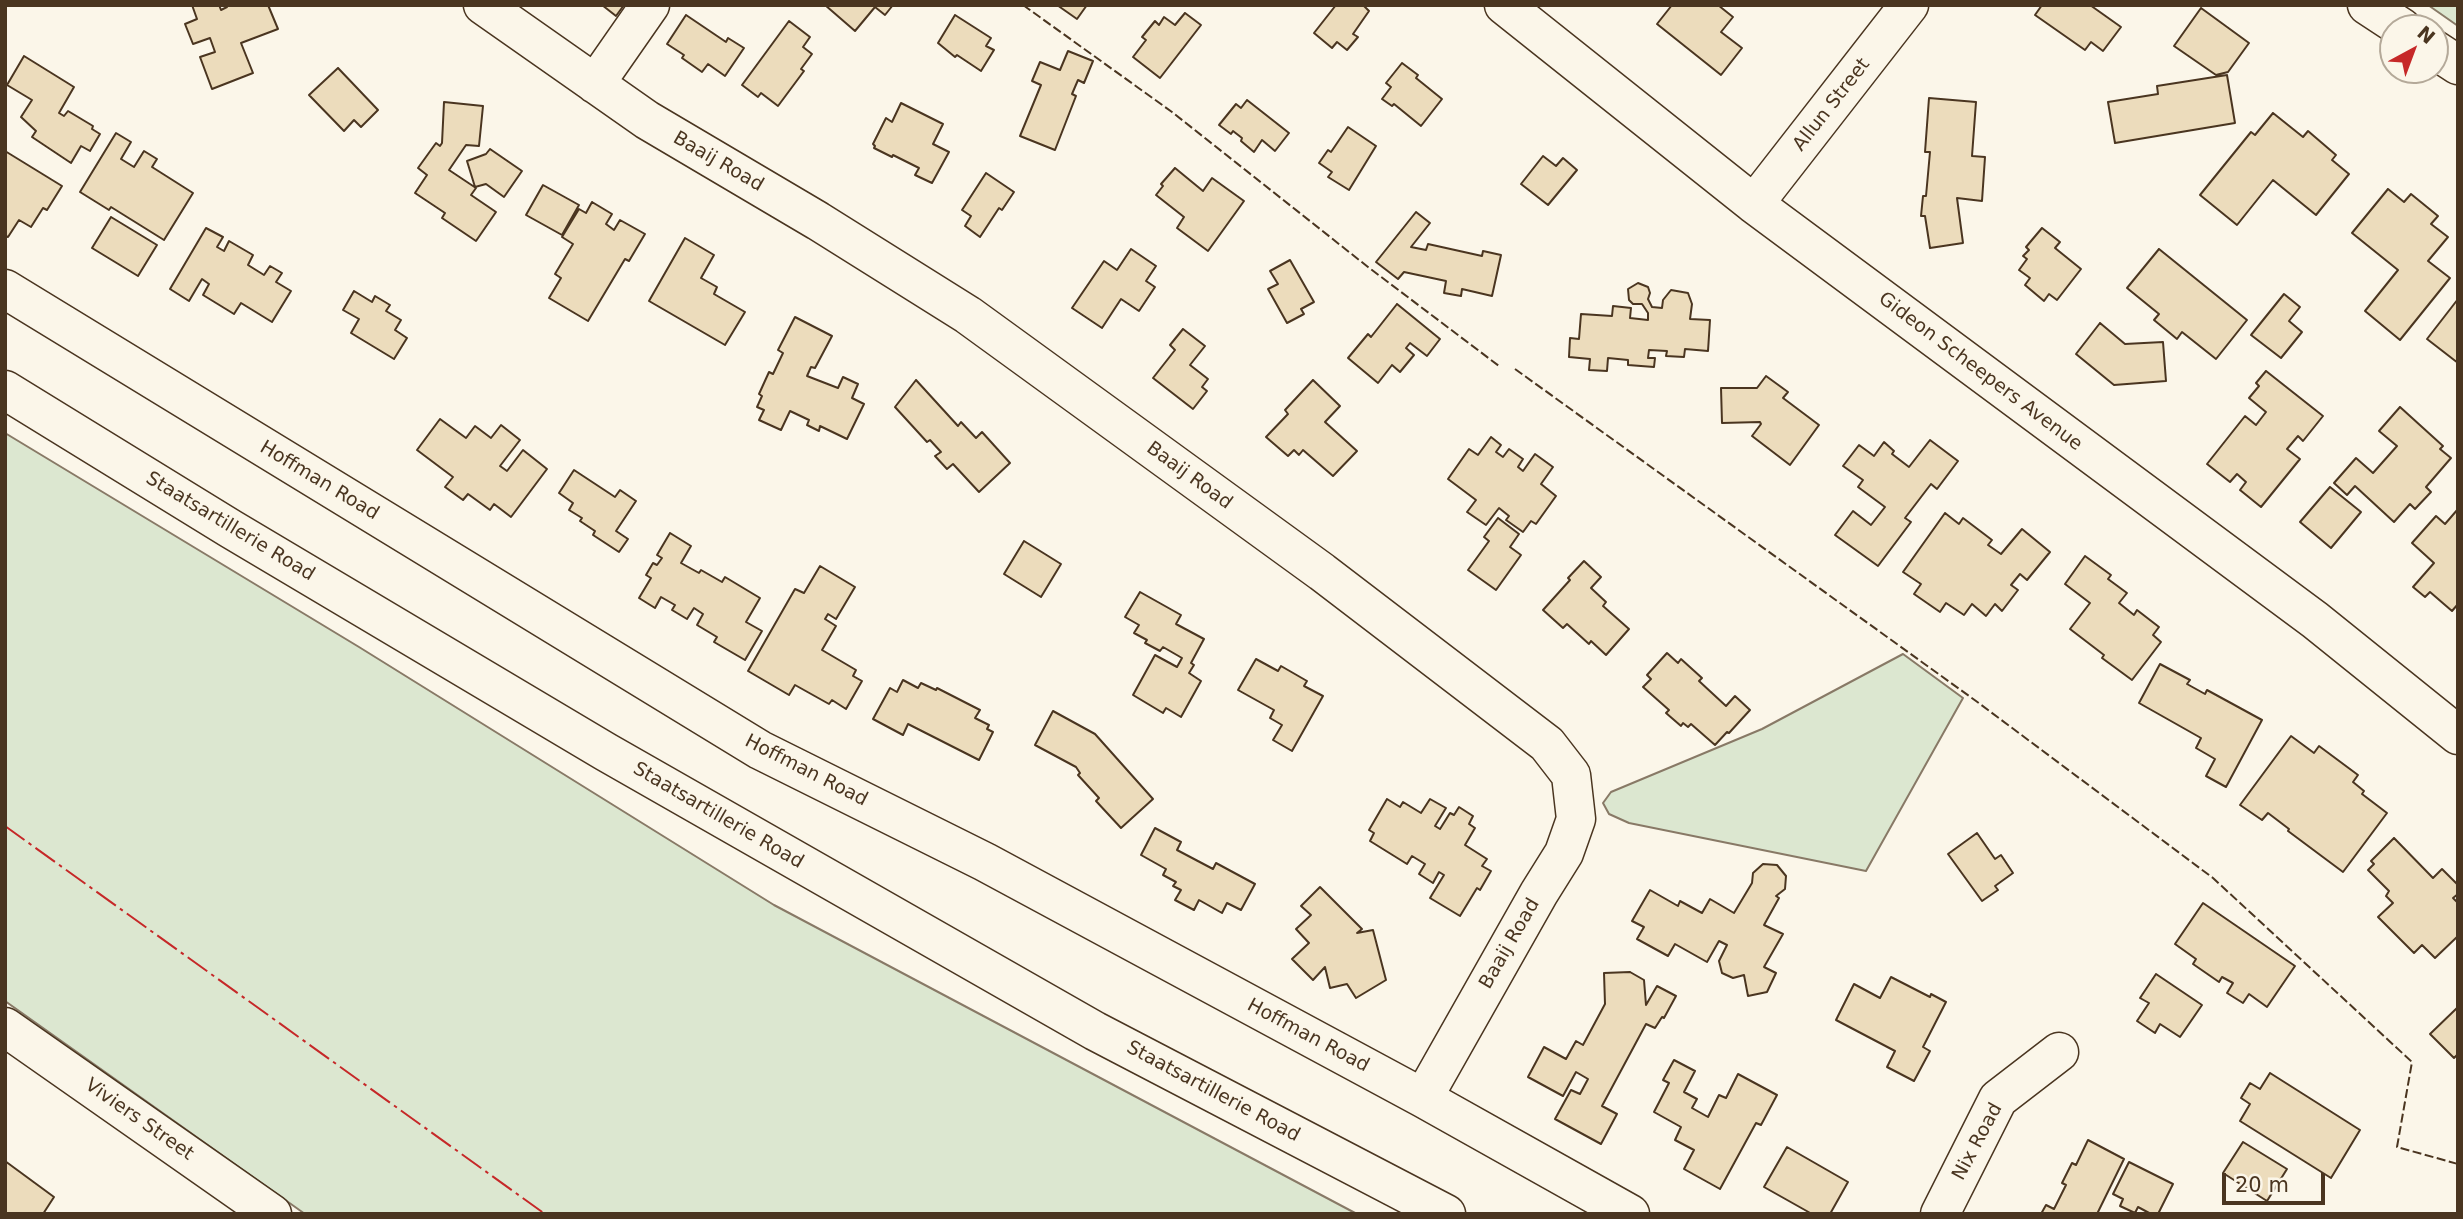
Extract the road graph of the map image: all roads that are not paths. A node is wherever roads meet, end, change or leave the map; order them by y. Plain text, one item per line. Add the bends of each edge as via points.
1 (483, 5) edge
2 (650, 5) edge
3 (1504, 5) edge
4 (1909, 5) edge
5 (595, 84) junction
6 (1754, 204) junction
7 (5, 289) edge
8 (5, 390) edge
9 (2458, 735) edge
10 (5, 1027) edge
11 (2059, 1052) dead end
12 (1423, 1098) junction
13 (272, 1214) edge
14 (1446, 1214) edge
15 (1630, 1214) edge
16 (1940, 1214) edge

1 - 5 street, Baaij Road
2 - 5 street
3 - 6 street, Gideon Scheepers Avenue
4 - 6 street, Allun Street
5 - 12 street, Baaij Road via 968,315 1322,572 1547,744 1571,775 1576,820 1564,853
6 - 9 street, Gideon Scheepers Avenue via 2315,620
7 - 12 street, Hoffman Road via 760,750 985,862
8 - 14 street, Staatsartillerie Road via 606,752 1096,1031
10 - 13 street, Viviers Street
11 - 16 street, Nix Road via 1998,1099
12 - 15 street, Hoffman Road

